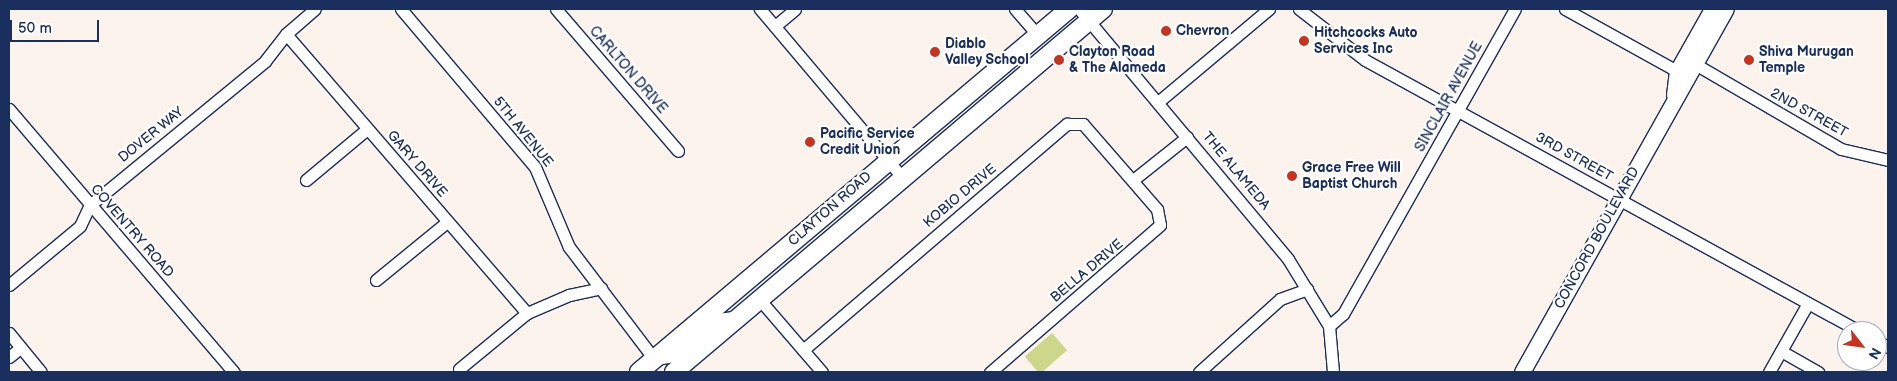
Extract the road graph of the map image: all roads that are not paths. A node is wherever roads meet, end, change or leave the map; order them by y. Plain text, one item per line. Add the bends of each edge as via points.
1 (315, 9) edge
2 (401, 9) edge
3 (556, 9) edge
4 (760, 9) edge
5 (795, 9) edge
6 (1015, 9) edge
7 (1069, 9) edge
8 (1103, 9) edge
9 (1269, 9) edge
10 (1299, 9) edge
11 (1515, 9) edge
12 (1565, 9) edge
13 (1712, 9) edge
14 (1726, 9) edge
15 (1084, 15) edge
16 (775, 26) junction
17 (286, 34) junction
18 (1038, 35) junction
19 (1695, 64) junction
20 (1677, 71) junction
21 (1158, 102) junction
22 (1673, 104) junction
23 (9, 108) edge
24 (1459, 110) junction
25 (367, 129) junction
26 (1186, 137) junction
27 (678, 152) dead end
28 (888, 159) junction
29 (1888, 160) edge
30 (902, 177) junction
31 (306, 180) dead end
32 (1133, 180) junction
33 (1619, 198) junction
34 (90, 205) junction
35 (447, 222) junction
36 (376, 280) dead end
37 (9, 285) edge
38 (601, 288) junction
39 (1307, 289) junction
40 (760, 300) junction
41 (1808, 303) junction
42 (526, 313) junction
43 (742, 315) junction
44 (1841, 321) edge
45 (1329, 326) junction
46 (9, 333) edge
47 (20, 348) junction
48 (803, 350) junction
49 (1781, 351) junction
50 (9, 357) edge
51 (653, 366) edge
52 (459, 369) dead end
53 (41, 372) edge
54 (234, 372) edge
55 (638, 372) edge
56 (674, 372) edge
57 (822, 372) edge
58 (990, 372) edge
59 (1199, 372) edge
60 (1333, 372) edge
61 (1522, 372) edge
62 (1769, 372) edge
63 (1818, 372) edge

1 - 17 street, DOVER WAY
2 - 38 street, 5TH AVENUE via 535,167 569,247
3 - 27 street, CARLTON DRIVE
4 - 16 street
5 - 16 street
6 - 18 street
7 - 18 main road, CLAYTON ROAD
8 - 15 main road, CLAYTON ROAD
9 - 21 street
10 - 24 street, 3RD STREET via 1365,60
11 - 24 street, SINCLAIR AVENUE
12 - 20 street
13 - 20 street, CONCORD BOULEVARD
14 - 19 street, CONCORD BOULEVARD
15 - 21 street, THE ALAMEDA
15 - 30 main road, CLAYTON ROAD
16 - 28 street
17 - 25 street, GARY DRIVE
17 - 34 street, DOVER WAY via 265,61
18 - 28 main road, CLAYTON ROAD
19 - 22 street, CONCORD BOULEVARD
19 - 29 street, 2ND STREET via 1841,149
20 - 22 street, CONCORD BOULEVARD
21 - 26 street, THE ALAMEDA
22 - 33 street, CONCORD BOULEVARD
23 - 34 street, COVENTRY ROAD
24 - 33 street, 3RD STREET
24 - 45 street, SINCLAIR AVENUE via 1343,314
25 - 31 street
25 - 35 street, GARY DRIVE
26 - 32 street
26 - 39 street, THE ALAMEDA via 1288,259
28 - 30 street
28 - 51 main road, CLAYTON ROAD
30 - 40 main road, CLAYTON ROAD
32 - 48 street, KOBIO DRIVE via 1090,129 1076,122 1067,124
32 - 58 street, BELLA DRIVE via 1157,209 1156,232
33 - 41 street, 3RD STREET
33 - 61 street, CONCORD BOULEVARD
34 - 37 street, DOVER WAY via 80,226
34 - 54 street, COVENTRY ROAD
35 - 36 street
35 - 42 street, GARY DRIVE
38 - 42 street via 569,295
38 - 51 street, 5TH AVENUE
39 - 45 street, THE ALAMEDA
39 - 59 street via 1280,299
40 - 43 main road, CLAYTON ROAD
40 - 48 street
41 - 44 street, 3RD STREET
41 - 49 street
42 - 52 street
43 - 51 street via 718,319 674,356
43 - 56 main road, CLAYTON ROAD
45 - 60 street, THE ALAMEDA
46 - 47 street
47 - 50 street
47 - 53 street
48 - 57 street
49 - 62 street
49 - 63 street
51 - 55 main road, CLAYTON ROAD

